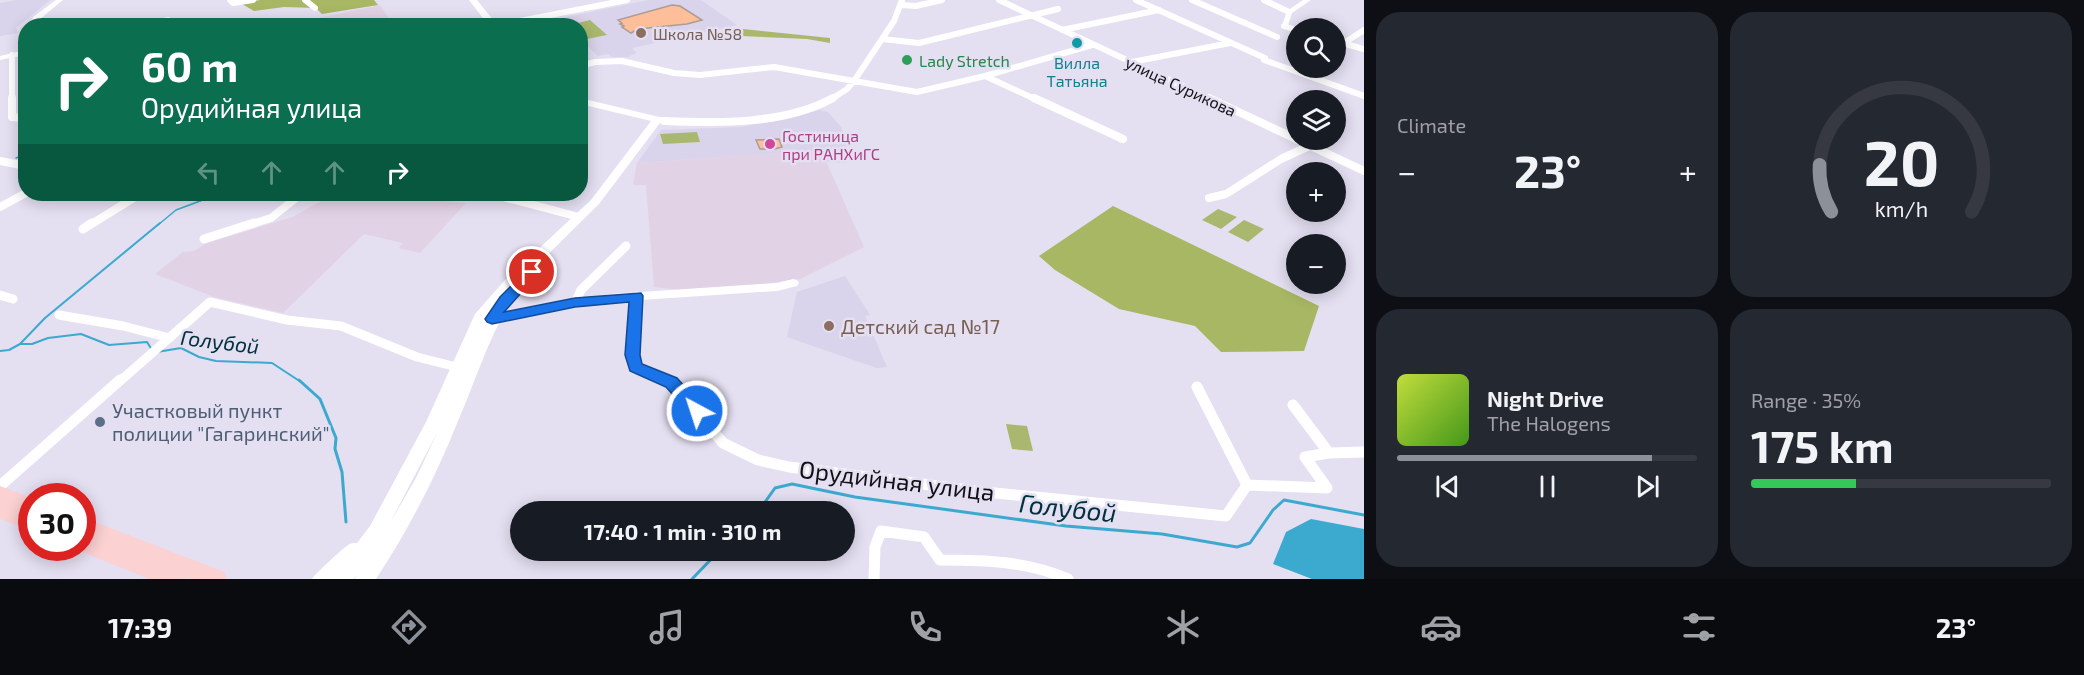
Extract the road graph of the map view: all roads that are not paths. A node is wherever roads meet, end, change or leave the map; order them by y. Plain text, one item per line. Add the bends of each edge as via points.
1 (60, 0) edge
2 (230, 0) edge
3 (253, 0) edge
4 (305, 0) edge
5 (473, 0) edge
6 (627, 0) edge
7 (942, 0) edge
8 (999, 0) edge
9 (1136, 0) edge
10 (1192, 0) edge
11 (1264, 0) edge
12 (1308, 0) edge
13 (902, 2) edge
14 (315, 8) dead end
15 (1058, 9) dead end
16 (1159, 10) junction
17 (1289, 12) junction
18 (1031, 15) junction
19 (41, 18) edge
20 (488, 18) edge
21 (532, 18) edge
22 (1284, 26) edge
23 (1062, 30) junction
24 (1364, 30) edge
25 (1277, 37) dead end
26 (882, 39) junction
27 (1346, 42) edge
28 (1230, 43) junction
29 (1346, 44) edge
30 (1092, 45) junction
31 (1364, 49) edge
32 (18, 53) edge
33 (12, 55) junction
34 (0, 58) edge
35 (1131, 63) junction
36 (588, 64) edge
37 (985, 76) junction
38 (854, 80) junction
39 (1364, 96) edge
40 (588, 103) edge
41 (18, 117) edge
42 (661, 120) junction
43 (1286, 135) edge
44 (1122, 140) dead end
45 (1300, 150) edge
46 (1318, 150) edge
47 (0, 161) edge
48 (18, 164) edge
49 (1364, 171) edge
50 (18, 197) edge
51 (1209, 198) dead end
52 (129, 201) edge
53 (292, 201) edge
54 (518, 201) edge
55 (0, 207) edge
56 (579, 217) junction
57 (83, 229) dead end
58 (204, 239) dead end
59 (626, 246) dead end
60 (793, 283) dead end
61 (0, 295) edge
62 (636, 296) junction
63 (13, 299) dead end
64 (575, 303) junction
65 (59, 315) dead end
66 (486, 318) junction
67 (170, 338) junction
68 (457, 367) junction
69 (1197, 387) dead end
70 (1293, 405) dead end
71 (1364, 452) edge
72 (1329, 453) junction
73 (1247, 485) junction
74 (0, 486) edge
75 (0, 495) edge
76 (18, 502) edge
77 (0, 510) edge
78 (18, 517) edge
79 (96, 532) edge
80 (384, 536) junction
81 (96, 548) edge
82 (1024, 573) edge
83 (175, 579) edge
84 (216, 579) edge
85 (322, 579) edge
86 (343, 579) edge
87 (365, 579) edge
88 (376, 579) edge
89 (874, 579) edge
90 (1068, 579) edge

1 - 19 street
2 - 3 street
4 - 14 street
5 - 20 main road
6 - 21 street
7 - 13 street via 916,6
8 - 18 street, улица Сурикова
9 - 16 street
10 - 25 street
11 - 17 street
12 - 17 street
13 - 26 street
15 - 18 street
16 - 23 street
16 - 28 street
17 - 22 street
18 - 23 street, улица Сурикова
18 - 26 street via 919,43
23 - 30 street, улица Сурикова
24 - 27 street
26 - 38 street
28 - 35 street
28 - 39 street
29 - 31 street
30 - 35 street, улица Сурикова
30 - 37 street
32 - 33 street
33 - 34 street
33 - 41 street via 12,117
35 - 43 street, улица Сурикова
36 - 38 street via 622,61 674,73 708,75 774,67
37 - 38 street via 917,92
37 - 44 street
38 - 42 street via 835,96 782,114 730,121
40 - 42 main road
42 - 56 main road
42 - 66 main road via 602,205
45 - 51 street via 1226,194
46 - 49 street, улица Сурикова
47 - 48 street
50 - 55 street
52 - 57 street
53 - 58 street via 271,218
54 - 56 street
56 - 66 main road via 504,290
59 - 64 street via 581,290
60 - 62 street
61 - 63 street
62 - 64 street
62 - 73 street, Орудийная улица via 632,355 635,367 672,382 723,443 758,460 985,492 1226,516
64 - 66 street
65 - 67 street
66 - 68 main road
66 - 80 main road via 450,423
67 - 68 street via 210,302 287,320 341,326 417,357
67 - 74 street
68 - 80 main road
69 - 73 street
70 - 72 street
71 - 72 street
72 - 73 street via 1305,457 1327,488
75 - 76 main road
77 - 78 main road
79 - 84 main road
80 - 85 main road
80 - 86 main road
80 - 87 main road
80 - 88 main road
81 - 83 main road
82 - 89 street via 957,559 940,560 924,537 881,531 875,547
82 - 90 street via 1053,570

